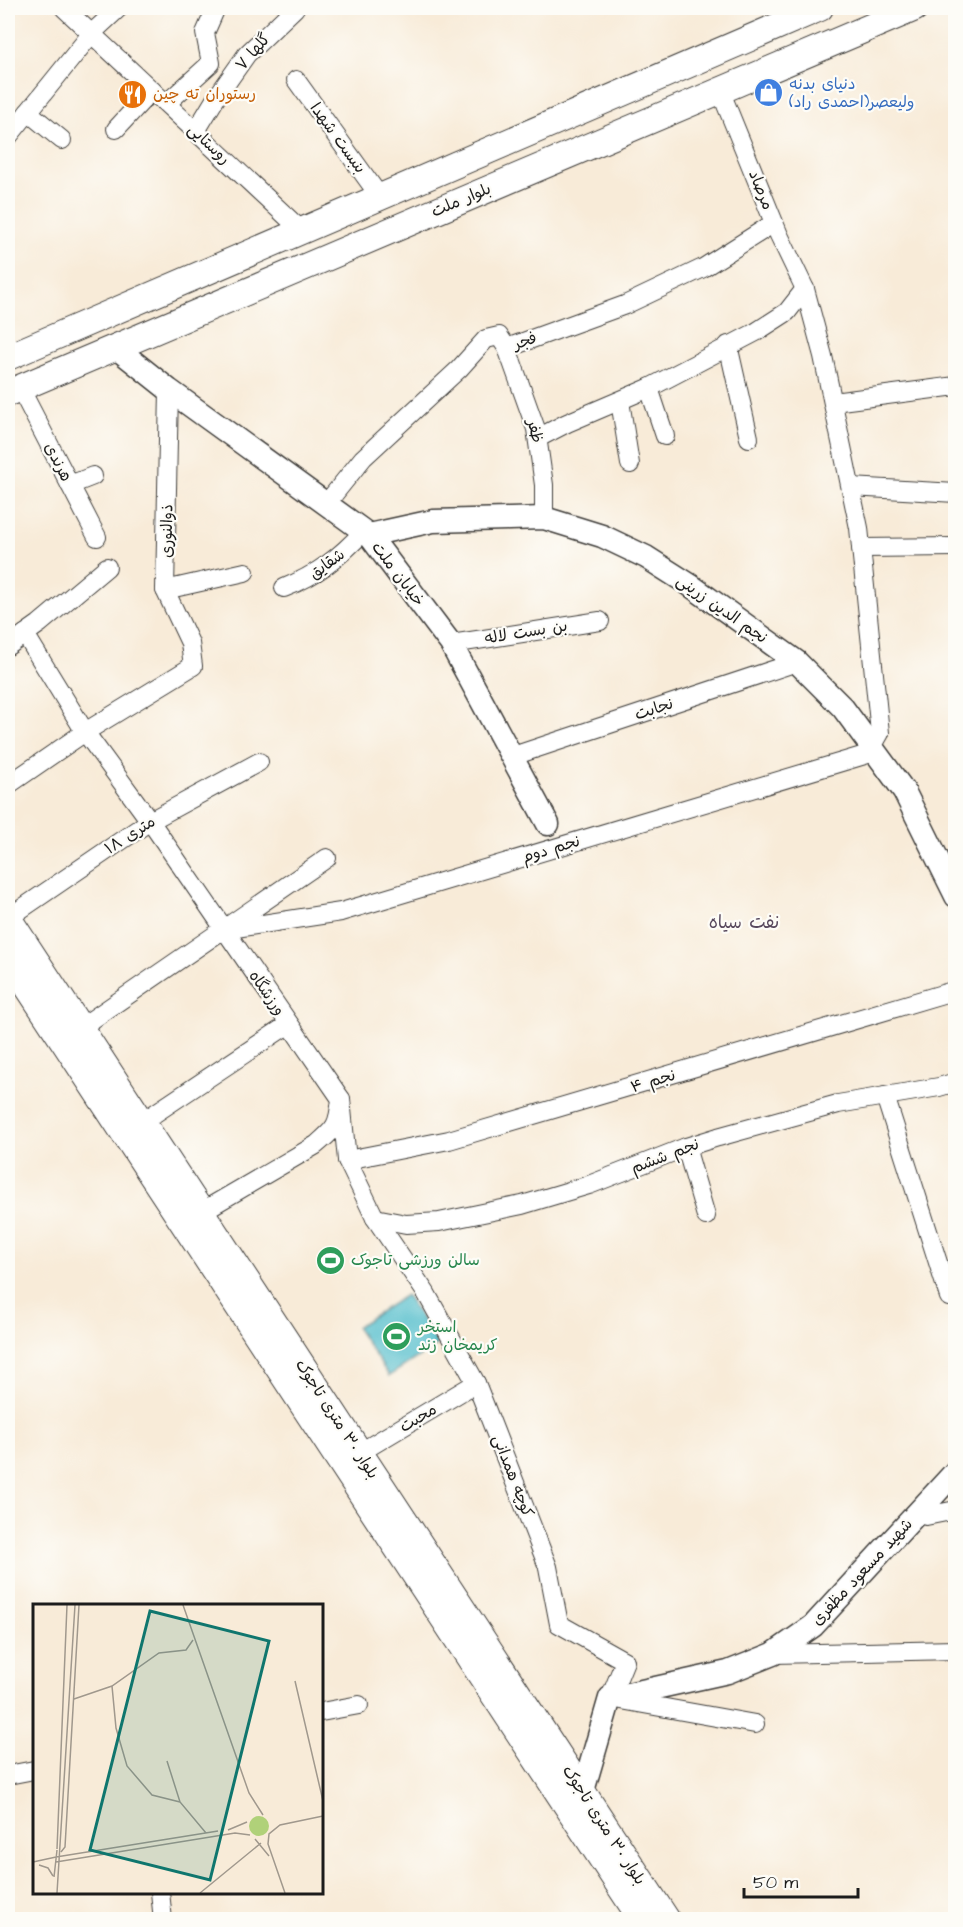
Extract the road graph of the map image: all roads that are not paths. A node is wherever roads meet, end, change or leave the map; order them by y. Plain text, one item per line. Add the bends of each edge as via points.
1 (64, 8) edge
2 (119, 8) edge
3 (216, 8) edge
4 (295, 8) edge
5 (915, 8) edge
6 (804, 11) edge
7 (87, 21) edge
8 (296, 80) dead end
9 (152, 90) junction
10 (720, 90) junction
11 (167, 104) junction
12 (28, 112) junction
13 (116, 129) dead end
14 (196, 131) junction
15 (8, 137) edge
16 (62, 140) dead end
17 (380, 197) junction
18 (774, 223) junction
19 (302, 231) junction
20 (805, 289) junction
21 (728, 345) junction
22 (115, 347) junction
23 (507, 348) junction
24 (8, 357) edge
25 (956, 386) edge
26 (649, 388) junction
27 (14, 390) edge
28 (169, 390) junction
29 (620, 400) junction
30 (833, 402) junction
31 (665, 436) dead end
32 (538, 438) junction
33 (749, 438) dead end
34 (630, 464) dead end
35 (93, 476) dead end
36 (70, 485) junction
37 (851, 487) junction
38 (956, 493) edge
39 (326, 504) junction
40 (544, 518) junction
41 (367, 533) junction
42 (97, 537) dead end
43 (956, 547) edge
44 (861, 548) junction
45 (107, 567) dead end
46 (245, 572) dead end
47 (284, 588) dead end
48 (165, 590) junction
49 (600, 621) dead end
50 (25, 634) junction
51 (451, 644) junction
52 (8, 646) edge
53 (798, 662) junction
54 (86, 732) junction
55 (874, 749) junction
56 (510, 757) junction
57 (259, 762) dead end
58 (8, 785) edge
59 (150, 821) junction
60 (548, 824) dead end
61 (327, 858) dead end
62 (956, 896) edge
63 (8, 918) edge
64 (223, 930) junction
65 (8, 957) edge
66 (956, 990) edge
67 (289, 1024) junction
68 (80, 1029) junction
69 (956, 1082) edge
70 (885, 1096) junction
71 (340, 1099) junction
72 (142, 1122) junction
73 (686, 1147) junction
74 (347, 1160) junction
75 (201, 1212) junction
76 (706, 1216) dead end
77 (375, 1218) junction
78 (949, 1297) dead end
79 (476, 1383) junction
80 (359, 1452) junction
81 (956, 1471) edge
82 (956, 1510) edge
83 (917, 1513) junction
84 (956, 1650) edge
85 (773, 1654) junction
86 (610, 1698) junction
87 (359, 1705) dead end
88 (322, 1712) edge
89 (755, 1724) dead end
90 (33, 1770) edge
91 (8, 1775) edge
92 (583, 1791) junction
93 (160, 1894) edge
94 (163, 1920) edge
95 (642, 1920) edge
96 (667, 1920) edge

1 - 7 street, روستایی
2 - 7 street
3 - 11 street via 205,33 211,63
4 - 14 street, گلها ۷ via 247,54
5 - 10 main road, بلوار ملت
6 - 17 main road
7 - 9 street, روستایی
7 - 12 street
8 - 17 street, بنبست شهدا
9 - 11 street, روستایی
9 - 13 street
10 - 18 street, مرصاد
10 - 22 main road, بلوار ملت
11 - 14 street, روستایی
12 - 15 street
12 - 16 street
14 - 19 street, روستایی
17 - 19 main road
18 - 20 street, مرصاد
18 - 23 street, فجر via 704,268 625,306
19 - 24 main road
20 - 21 street via 788,312
20 - 30 street, مرصاد
21 - 26 street
21 - 33 street
22 - 27 main road, بلوار ملت
22 - 28 street, خیابان ملت
23 - 32 street, ظفر
23 - 39 street, فجر via 499,336 486,339 363,458
25 - 30 street
26 - 29 street
26 - 31 street
27 - 36 street, هرندی
28 - 39 street, خیابان ملت
28 - 48 street, ذوالنوری
29 - 32 street
29 - 34 street
30 - 37 street, مرصاد
32 - 40 street, ظفر
35 - 36 street
36 - 42 street, هرندی
37 - 38 street
37 - 44 street, مرصاد
39 - 41 street, خیابان ملت
40 - 41 street, نجم الدین زرینی via 433,520
40 - 53 street, نجم الدین زرینی via 602,536 646,557
41 - 47 street, شقایق via 325,568
41 - 51 street, خیابان ملت
43 - 44 street
44 - 55 street, مرصاد via 880,733
45 - 50 street
46 - 48 street
48 - 54 street, ذوالنوری via 190,643 193,666
49 - 51 street, بن بست لاله
50 - 52 street
50 - 54 street, ورزشگاه
51 - 56 street, خیابان ملت
53 - 55 street, نجم الدین زرینی via 843,708
53 - 56 street, نجابت
54 - 58 street
54 - 59 street, ورزشگاه
55 - 62 street, نجم الدین زرینی via 904,791
55 - 64 street, نجم دوم via 341,912
56 - 60 street, خیابان ملت
57 - 59 street, ۱۸ متری
59 - 63 street, ۱۸ متری
59 - 64 street, ورزشگاه
61 - 64 street
63 - 68 main road, بلوار ۳۰ متری تاجوک
64 - 67 street, ورزشگاه
64 - 68 street
65 - 95 main road, بلوار ۳۰ متری تاجوک
66 - 74 street, نجم ۴ via 449,1140
67 - 71 street, ورزشگاه
67 - 72 street
68 - 72 main road, بلوار ۳۰ متری تاجوک
69 - 70 street, نجم ششم
70 - 73 street, نجم ششم via 838,1104
70 - 78 street
71 - 74 street, کوچه همدانی
71 - 75 street via 339,1121 316,1145
72 - 75 main road, بلوار ۳۰ متری تاجوک
73 - 76 street
73 - 77 street, نجم ششم via 589,1185 522,1205 439,1222 406,1224
74 - 77 street, کوچه همدانی
75 - 80 main road, بلوار ۳۰ متری تاجوک
77 - 79 street, کوچه همدانی via 426,1293
79 - 80 street, محبت
79 - 86 street, کوچه همدانی via 548,1567 558,1624 625,1661
80 - 92 main road, بلوار ۳۰ متری تاجوک
81 - 83 street, شهید مسعود مظفری
82 - 83 street via 927,1516
83 - 85 street, شهید مسعود مظفری via 813,1626
84 - 85 street
85 - 86 street, شهید مسعود مظفری via 728,1672
86 - 89 street
86 - 92 street
87 - 88 street
90 - 91 street
92 - 96 main road, بلوار ۳۰ متری تاجوک
93 - 94 street

